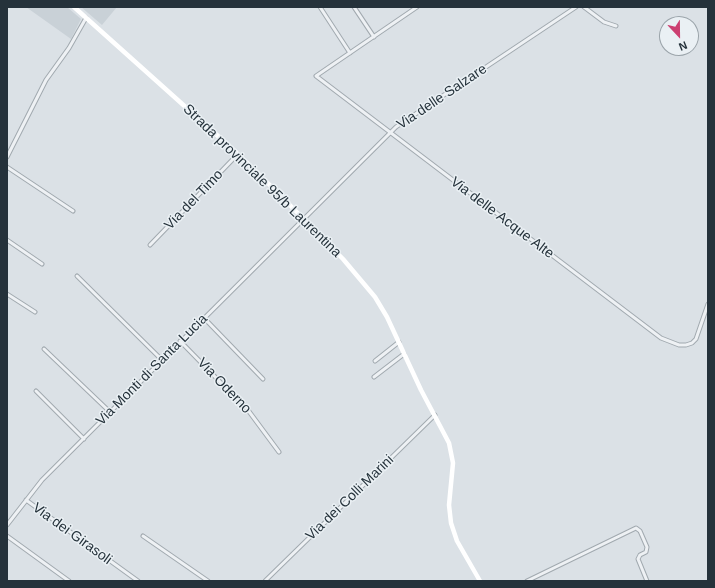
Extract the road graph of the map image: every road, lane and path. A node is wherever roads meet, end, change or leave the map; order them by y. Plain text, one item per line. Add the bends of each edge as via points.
1 (74, 7) edge
2 (320, 7) edge
3 (354, 7) edge
4 (418, 7) edge
5 (576, 7) edge
6 (584, 7) edge
7 (86, 18) junction
8 (616, 26) dead end
9 (374, 36) junction
10 (350, 53) junction
11 (390, 132) junction
12 (238, 154) junction
13 (7, 158) edge
14 (7, 167) edge
15 (73, 211) dead end
16 (304, 219) junction
17 (7, 240) edge
18 (150, 246) dead end
19 (42, 264) dead end
20 (77, 276) dead end
21 (7, 294) edge
22 (708, 304) edge
23 (35, 312) dead end
24 (204, 318) junction
25 (180, 342) junction
26 (399, 342) junction
27 (44, 348) dead end
28 (404, 354) junction
29 (162, 360) junction
30 (375, 360) dead end
31 (374, 377) dead end
32 (264, 379) dead end
33 (36, 391) dead end
34 (110, 412) junction
35 (435, 415) junction
36 (84, 439) junction
37 (280, 452) dead end
38 (26, 500) junction
39 (7, 525) edge
40 (7, 536) edge
41 (143, 536) dead end
42 (70, 581) edge
43 (138, 581) edge
44 (208, 581) edge
45 (265, 581) edge
46 (480, 581) edge
47 (527, 581) edge
48 (648, 581) edge

1 - 7 main road, Strada provinciale 95/b Laurentina
2 - 10 street
3 - 9 street
4 - 9 street
5 - 11 street, Via delle Salzare
6 - 8 street via 604,22
7 - 12 main road, Strada provinciale 95/b Laurentina
7 - 13 street via 46,80
9 - 10 street
10 - 11 street, Via delle Acque Alte via 316,76
11 - 16 street, Via delle Salzare
11 - 22 street, Via delle Acque Alte via 666,341 678,345 693,342
12 - 16 main road, Strada provinciale 95/b Laurentina
12 - 18 street, Via del Timo
14 - 15 street
16 - 24 street, Via Monti di Santa Lucia
16 - 26 main road, Strada provinciale 95/b Laurentina via 371,290
17 - 19 street
20 - 29 street
21 - 23 street
24 - 25 street, Via Monti di Santa Lucia
24 - 32 street
25 - 29 street, Via Monti di Santa Lucia
25 - 37 street, Via Oderno via 242,402
26 - 28 main road, Strada provinciale 95/b Laurentina
26 - 30 street
27 - 34 street
28 - 31 street
28 - 35 main road, Strada provinciale 95/b Laurentina
29 - 34 street, Via Monti di Santa Lucia
33 - 36 street
34 - 36 street, Via Monti di Santa Lucia
35 - 45 street, Via dei Colli Marini
35 - 46 main road, Strada provinciale 95/b Laurentina via 452,454 449,505 451,526 456,540
36 - 38 street, Via Monti di Santa Lucia via 42,480
38 - 39 street, Via Monti di Santa Lucia
38 - 43 street, Via dei Girasoli
40 - 42 street
41 - 44 street
47 - 48 street via 635,528 640,531 647,547 646,552 638,558

